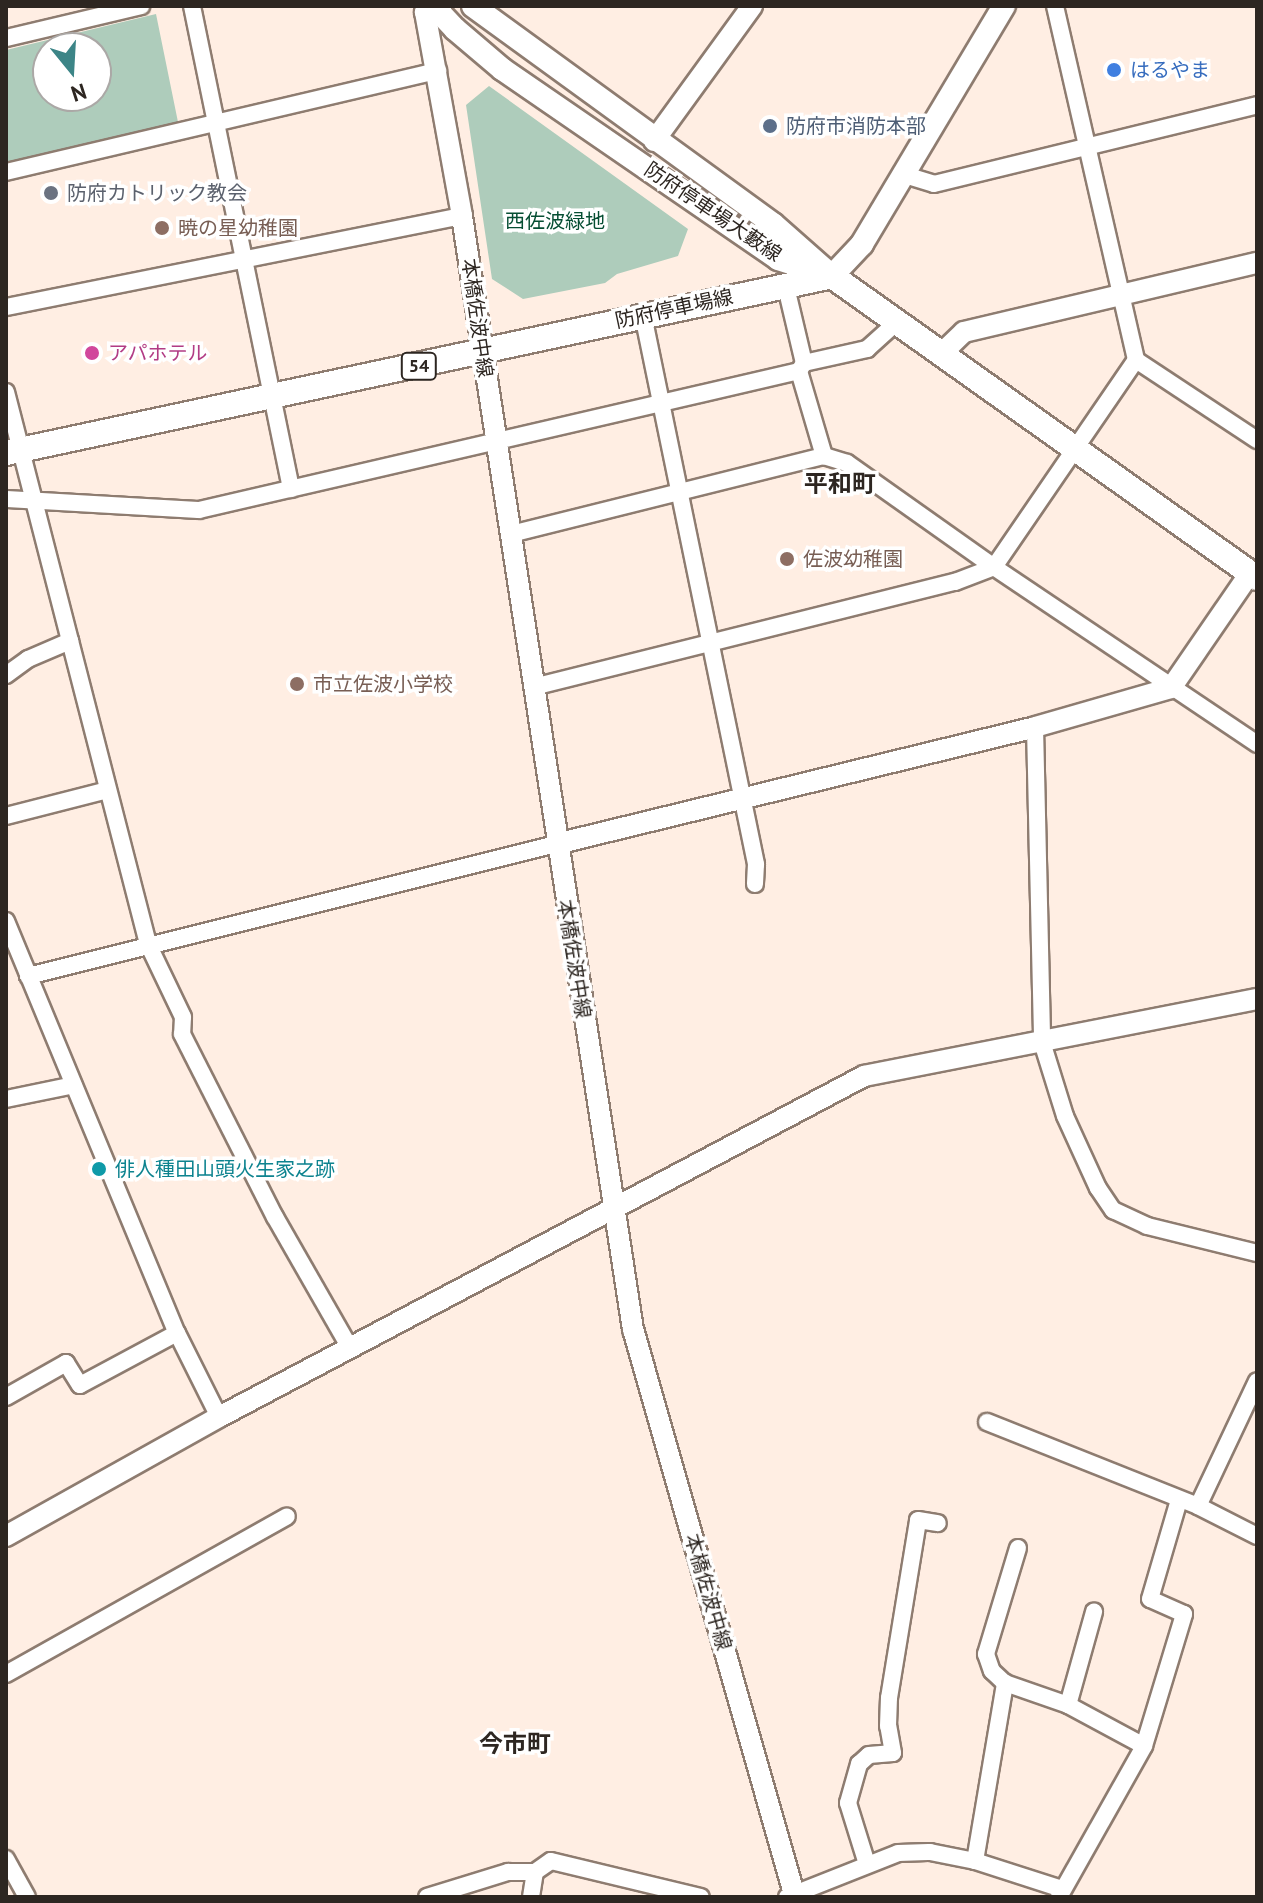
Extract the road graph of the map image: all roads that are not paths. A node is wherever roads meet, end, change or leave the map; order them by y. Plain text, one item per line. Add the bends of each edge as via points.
1 (141, 6) edge
2 (192, 6) edge
3 (428, 6) edge
4 (440, 6) edge
5 (473, 6) edge
6 (752, 6) edge
7 (1004, 6) edge
8 (1055, 6) edge
9 (6, 38) edge
10 (438, 71) junction
11 (1257, 105) edge
12 (217, 123) junction
13 (654, 141) junction
14 (1088, 148) junction
15 (6, 172) edge
16 (905, 175) junction
17 (462, 216) junction
18 (244, 259) junction
19 (1257, 263) edge
20 (832, 276) junction
21 (786, 287) junction
22 (1121, 297) junction
23 (6, 307) edge
24 (643, 315) junction
25 (896, 323) junction
26 (481, 354) junction
27 (940, 355) junction
28 (1136, 360) junction
29 (801, 367) junction
30 (6, 392) edge
31 (272, 397) junction
32 (664, 404) junction
33 (1257, 440) edge
34 (497, 441) junction
35 (13, 452) edge
36 (1076, 452) junction
37 (824, 456) junction
38 (291, 489) junction
39 (682, 493) junction
40 (6, 499) edge
41 (33, 500) junction
42 (511, 534) junction
43 (994, 567) junction
44 (1255, 571) edge
45 (70, 641) junction
46 (713, 642) junction
47 (6, 675) edge
48 (533, 687) junction
49 (1171, 688) junction
50 (1035, 727) junction
51 (1257, 744) edge
52 (108, 790) junction
53 (742, 798) junction
54 (6, 816) edge
55 (556, 844) junction
56 (755, 884) dead end
57 (6, 921) edge
58 (148, 944) junction
59 (28, 976) junction
60 (1257, 999) edge
61 (1042, 1042) junction
62 (74, 1085) junction
63 (6, 1099) edge
64 (613, 1209) junction
65 (1257, 1253) edge
66 (177, 1333) junction
67 (350, 1348) junction
68 (1257, 1381) edge
69 (6, 1397) edge
70 (219, 1417) junction
71 (987, 1422) dead end
72 (1179, 1500) junction
73 (1198, 1506) junction
74 (287, 1516) dead end
75 (938, 1523) dead end
76 (6, 1536) edge
77 (1257, 1536) edge
78 (1018, 1548) dead end
79 (1094, 1612) dead end
80 (6, 1674) edge
81 (1005, 1683) junction
82 (1068, 1705) junction
83 (1144, 1746) junction
84 (6, 1859) edge
85 (975, 1861) junction
86 (867, 1864) junction
87 (535, 1872) junction
88 (1061, 1893) edge
89 (793, 1896) edge
90 (27, 1897) edge
91 (427, 1897) edge
92 (531, 1897) edge
93 (701, 1897) edge

1 - 9 street
2 - 12 street
3 - 10 street, 本橋佐波中線
4 - 20 main road, 防府停車場大藪線 via 455,29 502,69 778,259
5 - 13 main road, 防府停車場大藪線
6 - 13 street
7 - 16 main road
8 - 14 street
10 - 12 street
10 - 17 street, 本橋佐波中線
11 - 14 street
12 - 15 street
12 - 18 street
13 - 20 main road, 防府停車場大藪線 via 773,224
14 - 16 street via 934,184
14 - 22 street
16 - 20 main road via 862,244
17 - 18 street
17 - 26 street, 本橋佐波中線
18 - 23 street
18 - 31 street
19 - 22 street
20 - 21 main road, 防府停車場線 / 54
20 - 25 main road
21 - 24 main road, 防府停車場線 / 54
21 - 29 street
22 - 27 street via 964,332
22 - 28 street
24 - 26 main road, 防府停車場線 / 54
24 - 32 street
25 - 27 main road
25 - 29 street via 867,349
26 - 31 main road, 防府停車場線 / 54
26 - 34 street, 本橋佐波中線
27 - 36 main road
28 - 33 street
28 - 36 street
29 - 32 street
29 - 37 street
30 - 35 street
31 - 35 main road, 防府停車場線 / 54
31 - 38 street
32 - 34 street
32 - 39 street
34 - 38 street
34 - 42 street, 本橋佐波中線
35 - 41 street
36 - 43 street
36 - 44 main road
37 - 39 street
37 - 43 street via 847,463
38 - 41 street via 199,510
39 - 42 street
39 - 46 street
40 - 41 street
41 - 45 street
42 - 48 street, 本橋佐波中線
43 - 46 street via 955,582
43 - 49 street
44 - 49 street
45 - 47 street
45 - 52 street
46 - 48 street
46 - 53 street
48 - 55 street, 本橋佐波中線
49 - 50 street
49 - 51 street
50 - 53 street
50 - 61 street
52 - 54 street
52 - 58 street
53 - 55 street
53 - 56 street
55 - 58 street
55 - 64 street, 本橋佐波中線
57 - 59 street
58 - 59 street
58 - 67 street via 183,1017 182,1034 275,1217
59 - 62 street
60 - 61 street
61 - 64 street via 864,1076
61 - 65 street via 1065,1116 1113,1210 1147,1226
62 - 63 street
62 - 66 street
64 - 67 street
64 - 89 street, 本橋佐波中線 via 633,1329
66 - 69 street via 80,1385 66,1363
66 - 70 street
67 - 70 street
68 - 73 street
70 - 76 street
71 - 72 street
72 - 73 street
72 - 83 street via 1150,1599 1184,1614
73 - 77 street
74 - 80 street
75 - 86 street via 918,1520 889,1698 893,1753 869,1755 859,1764 848,1803
78 - 81 street via 986,1654 992,1671
79 - 82 street
81 - 82 street
81 - 85 street
82 - 83 street
83 - 88 street
84 - 90 street
85 - 86 street via 930,1852 898,1853
85 - 88 street
86 - 89 street
87 - 91 street via 508,1872
87 - 92 street
87 - 93 street via 551,1861

